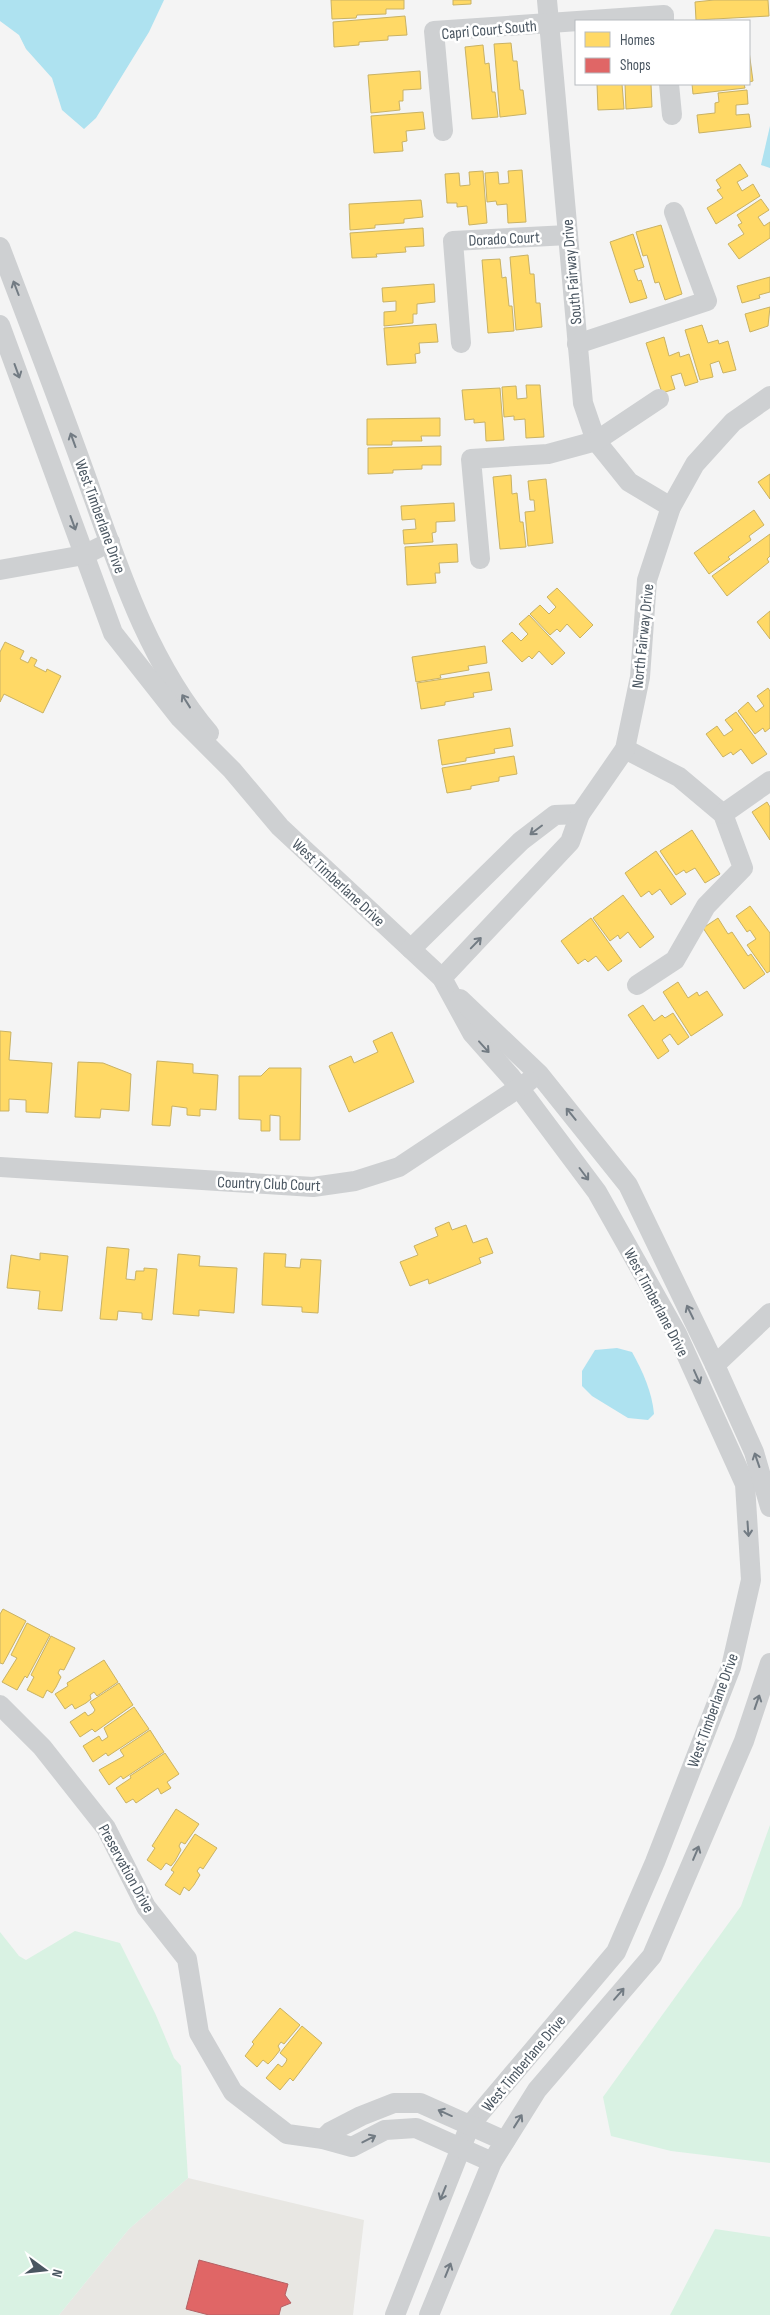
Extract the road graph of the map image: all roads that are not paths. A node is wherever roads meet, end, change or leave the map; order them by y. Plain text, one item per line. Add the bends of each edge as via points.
1 (548, 0) edge
2 (593, 20) edge
3 (664, 20) edge
4 (575, 21) edge
5 (550, 23) junction
6 (669, 85) edge
7 (672, 115) dead end
8 (444, 131) dead end
9 (674, 212) dead end
10 (568, 235) junction
11 (0, 247) edge
12 (0, 325) edge
13 (461, 343) dead end
14 (578, 344) junction
15 (770, 396) edge
16 (659, 399) dead end
17 (596, 441) junction
18 (671, 508) junction
19 (110, 542) junction
20 (84, 555) junction
21 (480, 559) dead end
22 (0, 570) edge
23 (625, 749) junction
24 (232, 770) junction
25 (770, 781) edge
26 (580, 814) junction
27 (723, 814) junction
28 (412, 950) junction
29 (446, 984) junction
30 (637, 985) dead end
31 (539, 1074) junction
32 (519, 1088) junction
33 (0, 1167) edge
34 (770, 1313) edge
35 (715, 1365) junction
36 (770, 1507) edge
37 (770, 1663) edge
38 (0, 1705) edge
39 (470, 2125) junction
40 (323, 2139) junction
41 (506, 2141) junction
42 (461, 2148) junction
43 (492, 2162) junction
44 (395, 2315) edge
45 (429, 2315) edge

1 - 5 street, South Fairway Drive
2 - 3 street via 664,15
4 - 5 street
5 - 8 street, Capri Court South via 434,31
5 - 10 street, South Fairway Drive
6 - 7 street
9 - 14 street via 707,301
10 - 13 street, Dorado Court via 453,241
10 - 14 street, South Fairway Drive
19 -> 11 street, West Timberlane Drive
12 -> 20 street, West Timberlane Drive
14 - 17 street, South Fairway Drive via 583,403
15 - 18 street, North Fairway Drive via 733,422 695,464
16 - 17 street
17 - 18 street, South Fairway Drive via 629,482
17 - 21 street via 548,454 471,459
18 - 23 street, North Fairway Drive via 647,580 640,677
19 - 20 street
24 -> 19 street, West Timberlane Drive via 226,752 199,720 154,649
20 - 22 street
20 - 24 street, West Timberlane Drive via 113,633 180,718
23 - 26 street, North Fairway Drive
23 - 27 street via 679,777
24 - 28 street, West Timberlane Drive via 280,827
25 - 27 street
26 -> 28 street via 555,815 521,841
29 -> 26 street, North Fairway Drive via 570,842
27 - 30 street via 743,868 706,906 675,960
28 - 29 street, West Timberlane Drive
29 - 31 street, West Timberlane Drive
29 -> 32 street, West Timberlane Drive via 472,1033
31 - 32 street, Country Club Court
35 -> 31 street, West Timberlane Drive via 628,1185
32 - 33 street, Country Club Court via 399,1167 355,1181 313,1187
32 -> 39 street, West Timberlane Drive via 597,1192 677,1334 745,1484 751,1580 731,1667 616,1952
34 - 35 street
36 -> 35 street, West Timberlane Drive via 754,1452
41 -> 37 street, West Timberlane Drive via 537,2090 652,1956 744,1741
38 - 40 street, Preservation Drive via 42,1747 106,1828 146,1907 187,1959 199,2033 233,2092 288,2134
39 -> 40 street via 420,2102 394,2103 337,2128
39 - 41 street
39 - 42 street, West Timberlane Drive
40 -> 42 street, Preservation Drive via 352,2147 385,2130 416,2128
41 - 43 street, West Timberlane Drive
42 - 43 street, Preservation Drive
42 -> 44 street, West Timberlane Drive
45 -> 43 street, West Timberlane Drive

